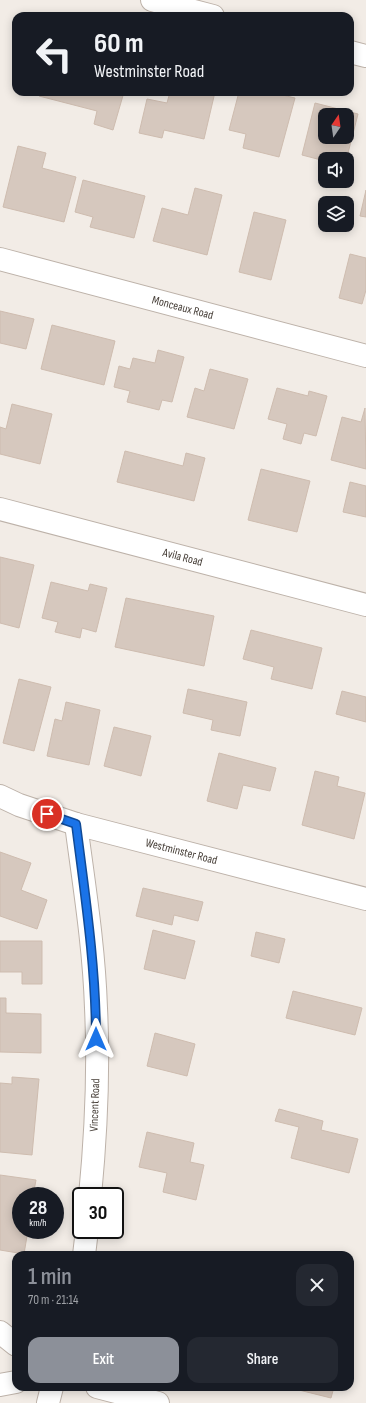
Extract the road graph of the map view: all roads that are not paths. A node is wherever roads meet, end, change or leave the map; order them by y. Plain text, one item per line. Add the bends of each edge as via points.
1 (152, 0) edge
2 (198, 12) edge
3 (354, 53) edge
4 (366, 56) edge
5 (0, 259) edge
6 (366, 356) edge
7 (0, 509) edge
8 (366, 605) edge
9 (0, 796) edge
10 (76, 824) junction
11 (366, 899) edge
12 (90, 1187) edge
13 (86, 1239) edge
14 (84, 1251) edge
15 (0, 1332) edge
16 (12, 1342) edge
17 (12, 1383) edge
18 (0, 1385) edge
19 (51, 1391) edge
20 (112, 1391) edge
21 (48, 1403) edge
22 (158, 1403) edge

1 - 2 street
3 - 4 street
5 - 6 street, Monceaux Road
7 - 8 street, Avila Road
9 - 10 street, Westminster Road
10 - 11 street, Westminster Road
10 - 12 street, Vincent Road via 96,1007 96,1087
13 - 14 street
15 - 16 street
17 - 18 street
19 - 21 street
20 - 22 street

